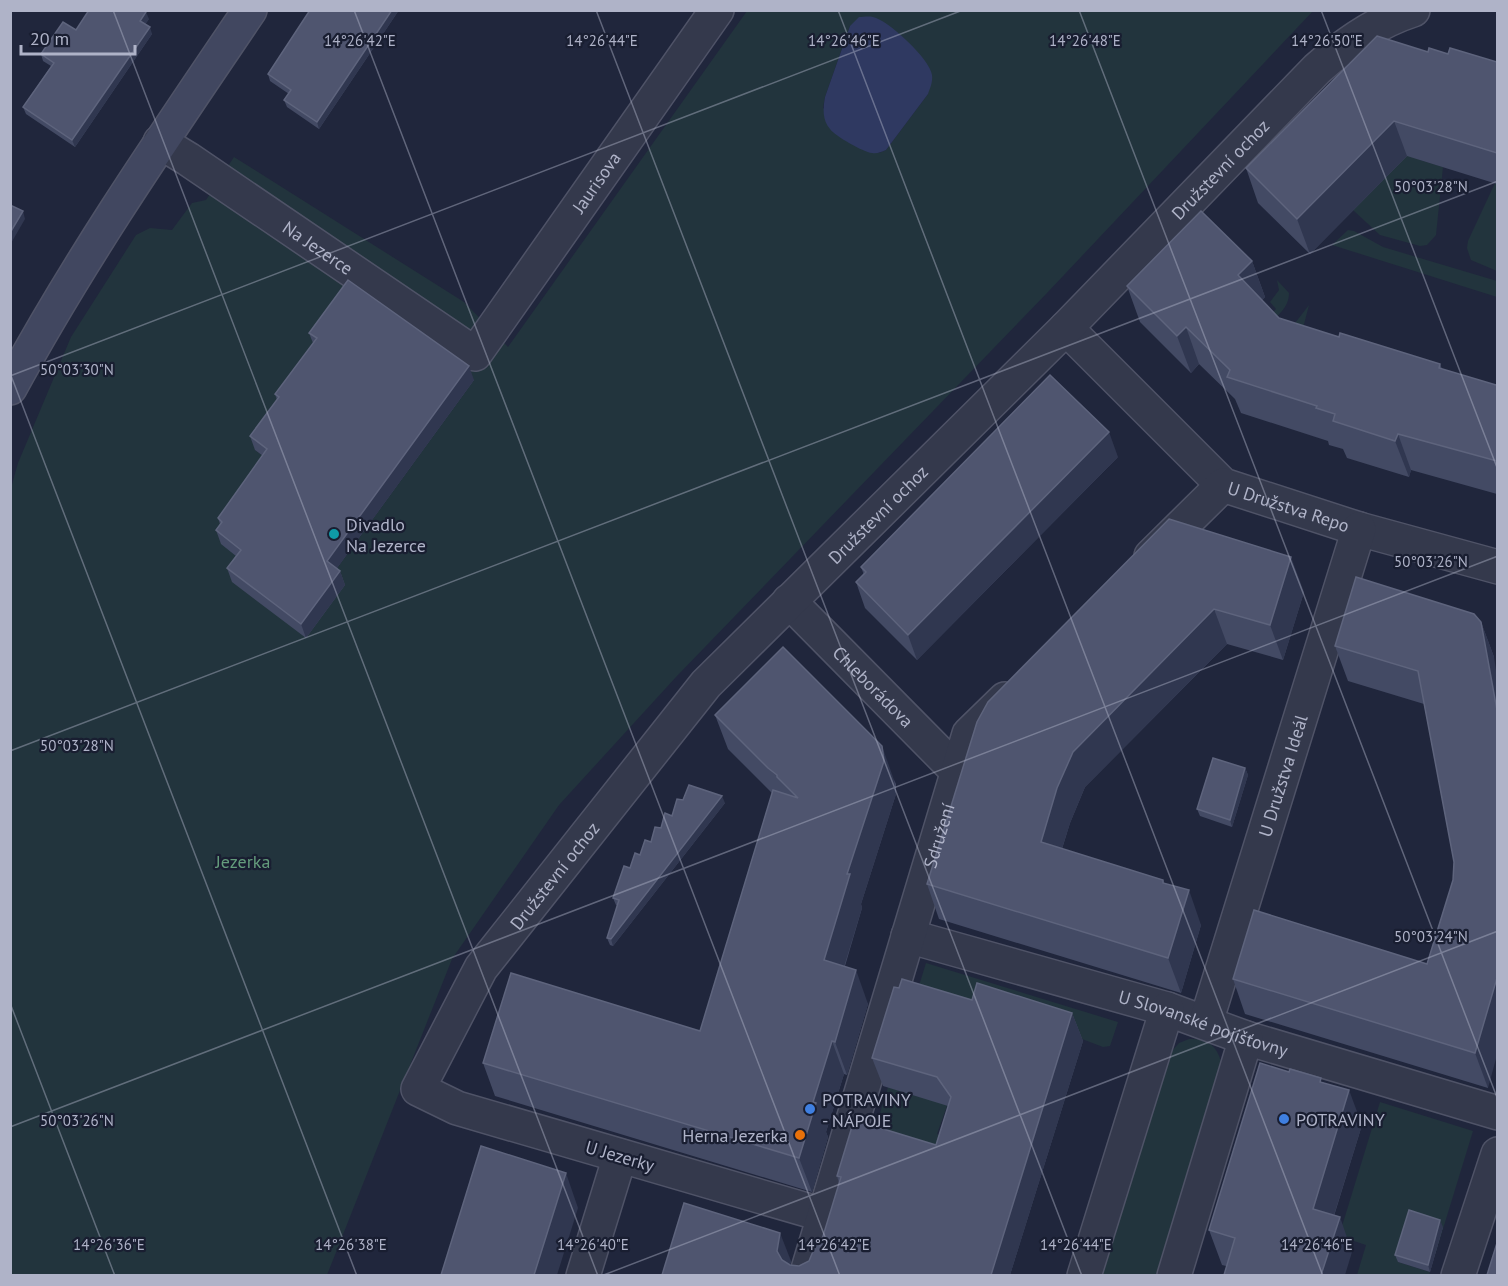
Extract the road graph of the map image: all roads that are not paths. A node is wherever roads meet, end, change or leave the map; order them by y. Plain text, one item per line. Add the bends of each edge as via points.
1 (250, 10) edge
2 (717, 10) edge
3 (1413, 10) edge
4 (160, 142) junction
5 (1066, 328) junction
6 (475, 354) joint
7 (10, 388) edge
8 (1223, 485) junction
9 (1359, 529) junction
10 (1496, 574) edge
11 (1130, 577) edge
12 (789, 601) junction
13 (1029, 676) edge
14 (958, 772) junction
15 (908, 936) junction
16 (1167, 1009) junction
17 (1206, 1022) junction
18 (1246, 1038) junction
19 (418, 1089) joint
20 (1497, 1113) edge
21 (1497, 1154) edge
22 (620, 1156) junction
23 (824, 1215) junction
24 (584, 1275) edge
25 (806, 1275) edge
26 (1084, 1275) edge
27 (1174, 1275) edge
28 (1458, 1275) edge

1 - 4 street
2 - 6 street, Jaurisova
3 - 5 street, Družstevní ochoz via 1343,45
4 - 6 street, Na Jezerce
4 - 7 street via 40,333
5 - 8 street, U Družstva Repo
5 - 12 street, Družstevní ochoz
8 - 9 street, U Družstva Repo
8 - 11 street
9 - 10 street, U Družstva Repo
9 - 17 street, U Družstva Ideál
12 - 14 street, Chleborádova
12 - 19 street, Družstevní ochoz via 706,684 481,968
13 - 14 street, Sdružení via 969,734
14 - 15 street, Sdružení
15 - 16 street, U Slovanské pojišťovny
15 - 23 street, Sdružení
16 - 17 street, U Slovanské pojišťovny
16 - 26 street
17 - 18 street, U Slovanské pojišťovny
18 - 20 street, U Slovanské pojišťovny
18 - 27 street
19 - 22 street, U Jezerky via 457,1108
21 - 28 street
22 - 23 street, U Jezerky
22 - 24 street
23 - 25 street, Sdružení

